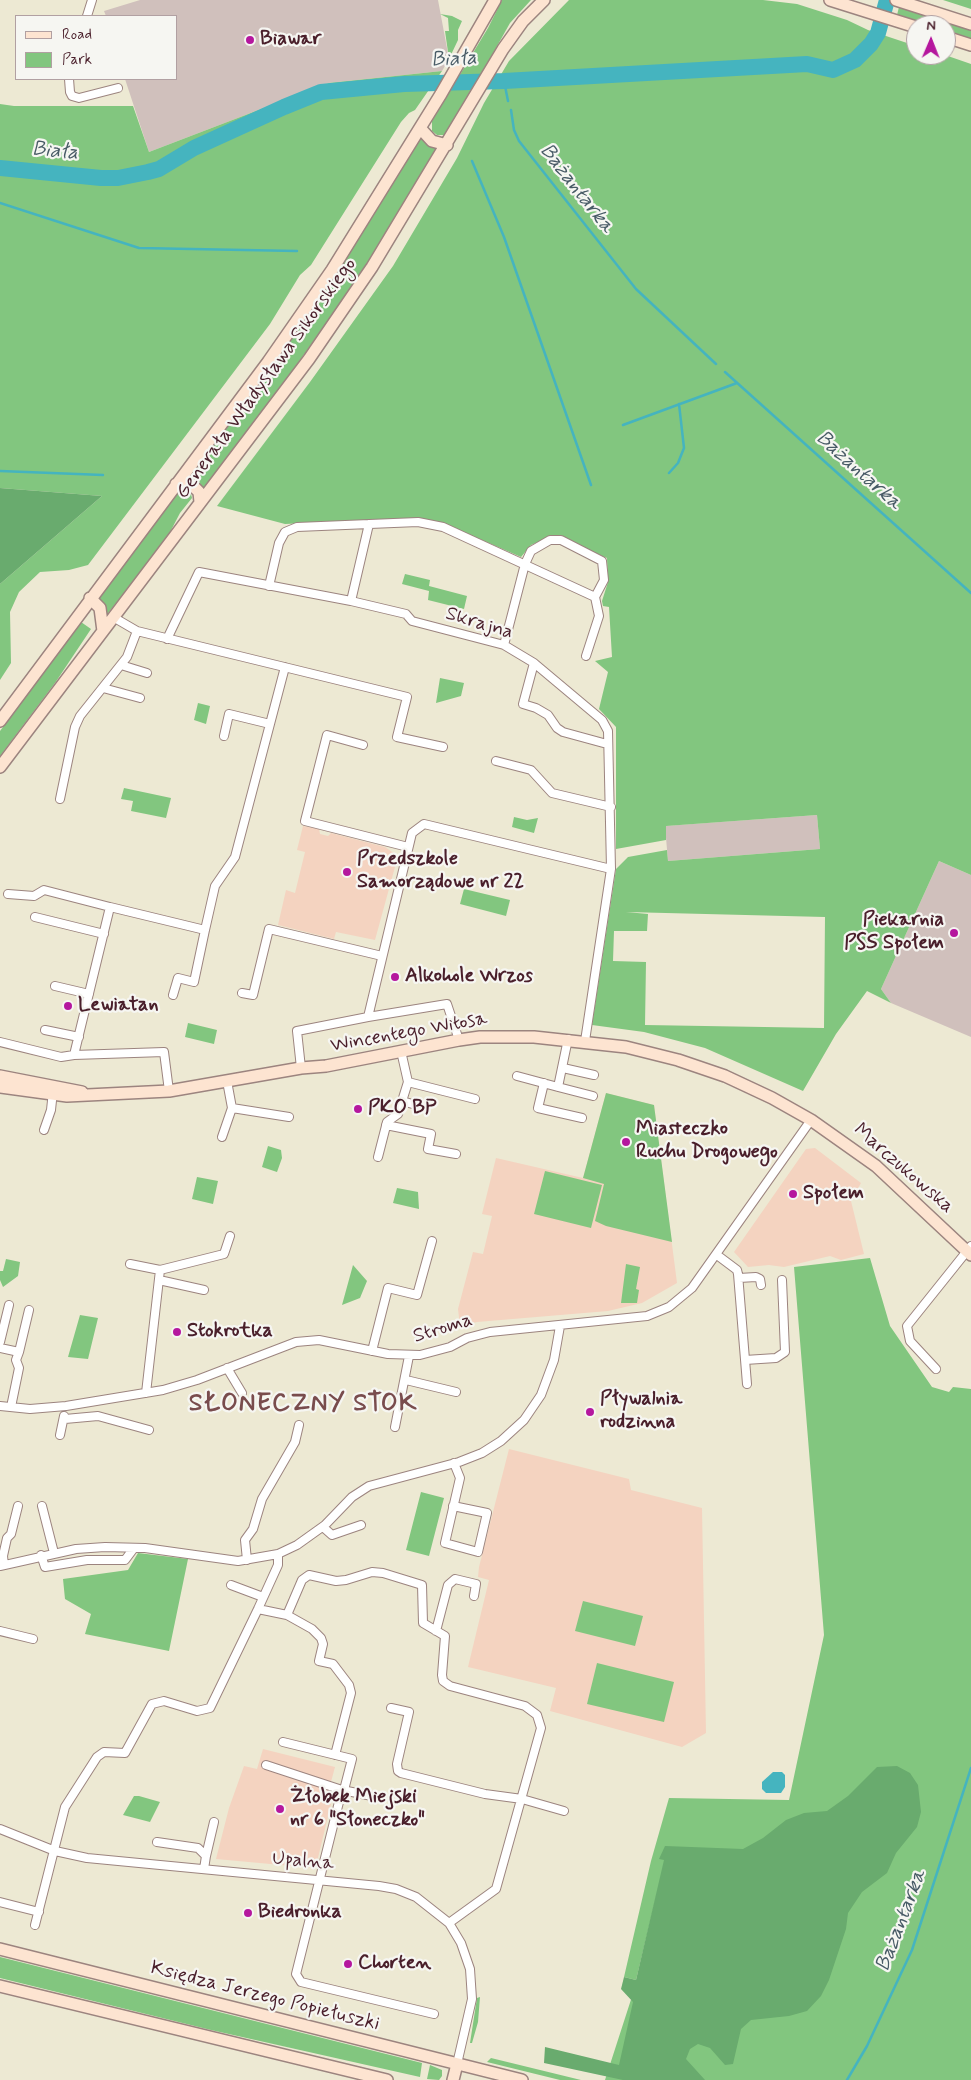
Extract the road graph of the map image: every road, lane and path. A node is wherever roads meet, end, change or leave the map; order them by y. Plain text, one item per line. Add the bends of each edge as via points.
1 (92, 0) edge
2 (495, 0) edge
3 (544, 0) edge
4 (830, 0) edge
5 (899, 1) edge
6 (87, 15) edge
7 (906, 24) edge
8 (971, 24) edge
9 (956, 40) edge
10 (971, 45) edge
11 (71, 80) edge
12 (118, 88) dead end
13 (420, 128) junction
14 (447, 145) junction
15 (176, 484) junction
16 (200, 502) junction
17 (369, 524) junction
18 (525, 564) junction
19 (269, 586) junction
20 (595, 597) junction
21 (90, 598) junction
22 (351, 601) junction
23 (113, 617) junction
24 (103, 631) junction
25 (137, 631) junction
26 (167, 639) junction
27 (504, 645) junction
28 (586, 656) dead end
29 (534, 663) junction
30 (121, 665) junction
31 (285, 668) junction
32 (147, 673) dead end
33 (103, 688) junction
34 (140, 698) dead end
35 (0, 721) edge
36 (270, 724) junction
37 (224, 736) dead end
38 (607, 744) junction
39 (362, 745) dead end
40 (443, 747) dead end
41 (496, 761) dead end
42 (0, 767) edge
43 (60, 799) dead end
44 (611, 807) junction
45 (408, 846) junction
46 (610, 869) junction
47 (8, 894) dead end
48 (110, 907) junction
49 (35, 917) dead end
50 (205, 930) junction
51 (104, 934) junction
52 (382, 956) junction
53 (55, 986) dead end
54 (242, 993) dead end
55 (89, 994) junction
56 (173, 995) dead end
57 (368, 1017) junction
58 (45, 1030) dead end
59 (79, 1037) junction
60 (459, 1040) junction
61 (568, 1040) junction
62 (585, 1041) junction
63 (0, 1042) edge
64 (401, 1051) junction
65 (74, 1055) junction
66 (300, 1068) junction
67 (563, 1068) junction
68 (594, 1075) dead end
69 (0, 1076) edge
70 (517, 1076) dead end
71 (227, 1081) junction
72 (408, 1082) junction
73 (544, 1083) junction
74 (0, 1087) edge
75 (558, 1087) junction
76 (53, 1091) junction
77 (169, 1091) junction
78 (593, 1096) dead end
79 (475, 1099) dead end
80 (402, 1102) junction
81 (416, 1105) dead end
82 (232, 1108) junction
83 (289, 1117) dead end
84 (582, 1118) dead end
85 (811, 1120) junction
86 (386, 1125) junction
87 (44, 1130) dead end
88 (222, 1137) dead end
89 (456, 1154) dead end
90 (378, 1157) dead end
91 (230, 1236) dead end
92 (432, 1241) dead end
93 (970, 1250) edge
94 (717, 1254) junction
95 (130, 1264) dead end
96 (160, 1270) junction
97 (739, 1278) junction
98 (159, 1280) junction
99 (782, 1280) dead end
100 (761, 1285) dead end
101 (204, 1290) dead end
102 (9, 1305) dead end
103 (29, 1310) dead end
104 (560, 1326) junction
105 (0, 1342) edge
106 (0, 1348) edge
107 (372, 1351) junction
108 (19, 1352) junction
109 (409, 1356) junction
110 (745, 1360) junction
111 (227, 1368) junction
112 (936, 1369) dead end
113 (406, 1380) junction
114 (748, 1384) dead end
115 (456, 1392) dead end
116 (146, 1393) junction
117 (242, 1394) dead end
118 (0, 1406) edge
119 (10, 1407) junction
120 (63, 1407) junction
121 (65, 1419) junction
122 (299, 1425) dead end
123 (395, 1427) dead end
124 (149, 1430) dead end
125 (60, 1435) dead end
126 (454, 1464) junction
127 (18, 1506) dead end
128 (42, 1506) dead end
129 (453, 1506) junction
130 (361, 1525) dead end
131 (323, 1527) junction
132 (134, 1548) junction
133 (54, 1553) junction
134 (278, 1554) junction
135 (41, 1555) junction
136 (2, 1560) edge
137 (246, 1560) junction
138 (231, 1585) dead end
139 (474, 1596) dead end
140 (263, 1597) junction
141 (258, 1609) junction
142 (287, 1615) junction
143 (0, 1631) edge
144 (436, 1631) junction
145 (33, 1639) dead end
146 (391, 1708) dead end
147 (283, 1742) dead end
148 (335, 1755) junction
149 (266, 1765) dead end
150 (343, 1790) junction
151 (377, 1797) dead end
152 (522, 1799) junction
153 (564, 1811) dead end
154 (214, 1822) dead end
155 (0, 1829) edge
156 (156, 1842) dead end
157 (55, 1851) junction
158 (206, 1856) junction
159 (204, 1869) junction
160 (319, 1879) junction
161 (0, 1902) edge
162 (39, 1912) junction
163 (449, 1923) junction
164 (35, 1925) dead end
165 (0, 1949) edge
166 (0, 1986) edge
167 (434, 2014) dead end
168 (457, 2064) junction
169 (387, 2080) edge
170 (452, 2080) edge
171 (522, 2080) edge

1 - 6 street
2 - 13 main road, Generała Władysława Sikorskiego
3 - 14 main road, Generała Władysława Sikorskiego via 523,21
4 - 7 main road
5 - 8 main road
9 - 10 main road
11 - 12 street via 72,96 78,98
13 - 14 main road via 432,141
13 - 15 main road, Generała Władysława Sikorskiego via 332,270
14 - 16 main road, Generała Władysława Sikorskiego via 325,336
15 - 16 main road via 186,482 196,487
15 - 21 main road, Generała Władysława Sikorskiego
16 - 23 main road, Generała Władysława Sikorskiego
17 - 18 street via 418,522 443,527
17 - 19 street via 297,527 285,532 279,543
17 - 22 street
18 - 20 street
18 - 20 street via 531,551 550,540 561,540 602,560 604,580
18 - 27 street
19 - 22 street, Skrajna
19 - 26 street, Skrajna via 199,572
20 - 28 street via 599,616
21 - 24 main road via 100,608
21 - 35 main road, Generała Władysława Sikorskiego
22 - 27 street, Skrajna via 406,614 412,621
23 - 24 main road, Generała Władysława Sikorskiego
23 - 25 street
24 - 42 main road, Generała Władysława Sikorskiego
25 - 26 street
25 - 30 street via 134,645
26 - 31 street
27 - 29 street, Skrajna
29 - 38 street, Skrajna via 602,720 608,731
29 - 38 street via 523,704 548,715 563,732
30 - 32 street
30 - 33 street
31 - 36 street
31 - 40 street via 407,697 398,737
33 - 34 street
33 - 43 street via 75,727
36 - 37 street via 229,714
36 - 50 street via 235,857 215,886
38 - 44 street, Skrajna
39 - 45 street via 327,735 305,821
41 - 44 street via 531,770 552,793
44 - 46 street, Skrajna
45 - 46 street via 412,833 424,824
45 - 52 street
46 - 62 street, Skrajna
47 - 48 street via 34,896 44,890
48 - 50 street
48 - 51 street
49 - 51 street
50 - 56 street via 194,982 178,978
51 - 55 street
52 - 54 street via 270,929 253,995
52 - 57 street
53 - 55 street
55 - 59 street
57 - 60 street via 447,1004
57 - 66 street via 297,1032
58 - 59 street
59 - 65 street
60 - 61 main road, Wincentego Witosa via 508,1036
60 - 64 main road, Wincentego Witosa
61 - 62 main road, Wincentego Witosa
61 - 67 street
62 - 85 main road, Wincentego Witosa via 634,1049 698,1066 753,1088
63 - 65 street via 61,1057
64 - 66 main road, Wincentego Witosa
64 - 72 street
65 - 77 street via 164,1052
66 - 71 main road, Wincentego Witosa
67 - 68 street
67 - 75 street
69 - 76 main road, Wincentego Witosa
70 - 73 street
71 - 77 main road, Wincentego Witosa
71 - 82 street
72 - 79 street
72 - 80 street
73 - 75 street
73 - 84 street via 538,1108
74 - 76 main road, Wincentego Witosa
75 - 78 street
76 - 77 main road, Wincentego Witosa via 67,1096
76 - 87 street
80 - 81 street
80 - 86 street via 398,1114
82 - 83 street
82 - 88 street
85 - 93 main road, Marczukowska via 876,1166
85 - 94 street, Stroma
86 - 89 street via 431,1134 428,1149
86 - 90 street
91 - 96 street via 224,1254
92 - 107 street via 417,1295 388,1288
93 - 112 street, Marczukowska via 907,1326 910,1341
94 - 97 street via 737,1270
94 - 104 street, Stroma via 685,1295 659,1311 636,1318
95 - 96 street
96 - 98 street
97 - 100 street via 756,1277
97 - 110 street
98 - 101 street
98 - 116 street
99 - 110 street via 785,1352 776,1358
102 - 105 street
103 - 108 street
104 - 109 street, Stroma via 490,1332 430,1354
104 - 126 street via 550,1374 524,1420 491,1448
106 - 108 street
107 - 109 street, Stroma
107 - 111 street, Stroma via 319,1340 296,1342
108 - 119 street via 16,1360 19,1368
109 - 113 street
110 - 114 street
111 - 116 street, Stroma
111 - 117 street
113 - 115 street
113 - 123 street
116 - 120 street, Stroma
118 - 119 street, Stroma
119 - 120 street, Stroma
120 - 121 street
121 - 124 street via 98,1416
121 - 125 street
122 - 137 street via 295,1442 262,1499 253,1529 245,1540
126 - 129 street via 460,1478
126 - 131 street via 369,1486 352,1497
127 - 136 street
128 - 133 street
129 - 129 street via 487,1514 478,1552 445,1543
130 - 131 street via 332,1535
131 - 134 street
132 - 133 street via 76,1549
132 - 135 street via 125,1560 87,1560 45,1567
132 - 137 street
133 - 135 street
134 - 137 street
134 - 140 street via 278,1564
135 - 136 street
138 - 140 street
139 - 144 street via 476,1584 455,1579 448,1585
140 - 141 street
141 - 142 street
141 - 157 street via 210,1708 197,1711 164,1701 152,1704 124,1753 104,1752 96,1757 66,1808
142 - 144 street via 302,1580 309,1575 336,1581 372,1572 383,1573 422,1585 423,1623
142 - 148 street via 312,1628 321,1638 323,1644 319,1660 333,1664 345,1678 351,1693
143 - 145 street
144 - 152 street via 445,1636 443,1682 525,1706 537,1715 541,1728
146 - 152 street via 409,1712 398,1771 485,1794
147 - 148 street
148 - 150 street via 352,1759
149 - 150 street
150 - 151 street
150 - 160 street
152 - 153 street
152 - 163 street via 496,1890
154 - 158 street
155 - 157 street, Upalna
156 - 158 street via 198,1848
157 - 159 street, Upalna via 87,1858
157 - 162 street
158 - 159 street
159 - 160 street, Upalna
160 - 163 street, Upalna via 406,1892 426,1903
160 - 167 street via 296,1974 301,1982
161 - 162 street
162 - 164 street
163 - 168 street, Upalna via 466,1956 472,1981 470,2008
165 - 168 main road, Księdza Jerzego Popiełuszki
166 - 169 main road
168 - 170 main road
168 - 171 main road, Księdza Jerzego Popiełuszki

